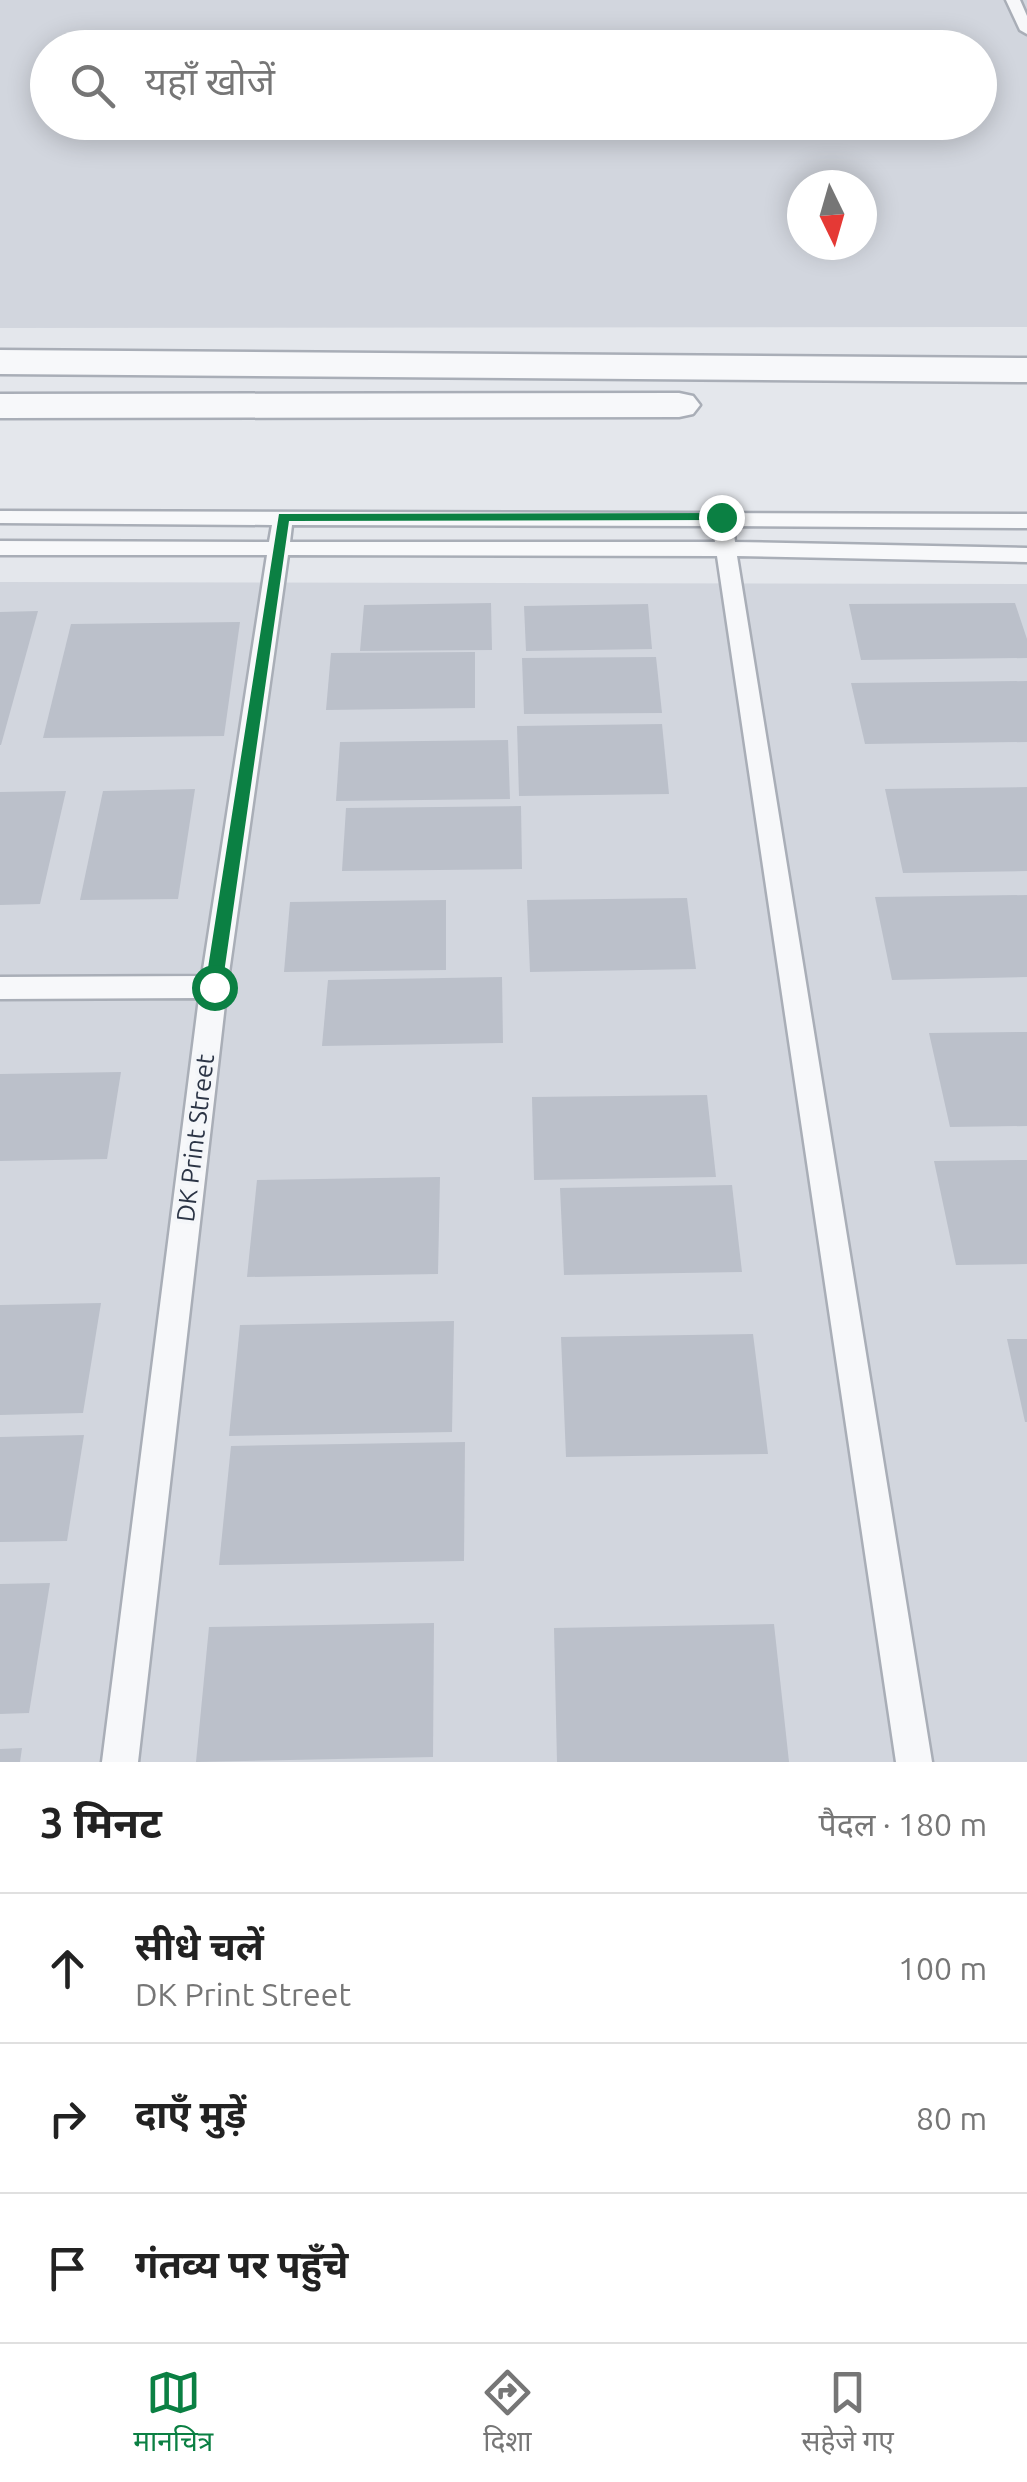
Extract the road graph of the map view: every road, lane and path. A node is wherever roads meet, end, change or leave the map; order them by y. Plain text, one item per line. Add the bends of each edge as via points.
1 (1013, 0) edge
2 (1027, 30) edge
3 (0, 362) edge
4 (1027, 370) edge
5 (1027, 404) edge
6 (0, 406) edge
7 (0, 516) edge
8 (283, 516) junction
9 (721, 517) junction
10 (1027, 521) edge
11 (0, 548) edge
12 (278, 548) junction
13 (726, 549) junction
14 (1027, 555) edge
15 (214, 987) junction
16 (0, 988) edge
17 (120, 1762) edge
18 (914, 1762) edge

1 - 2 lane
3 - 4 street
5 - 6 street
7 - 8 lane
8 - 9 lane
8 - 12 lane, DK Print Street
9 - 10 lane
9 - 13 lane
11 - 12 lane
12 - 13 lane
12 - 15 lane, DK Print Street
13 - 14 lane
13 - 18 lane
15 - 16 lane
15 - 17 lane, DK Print Street

